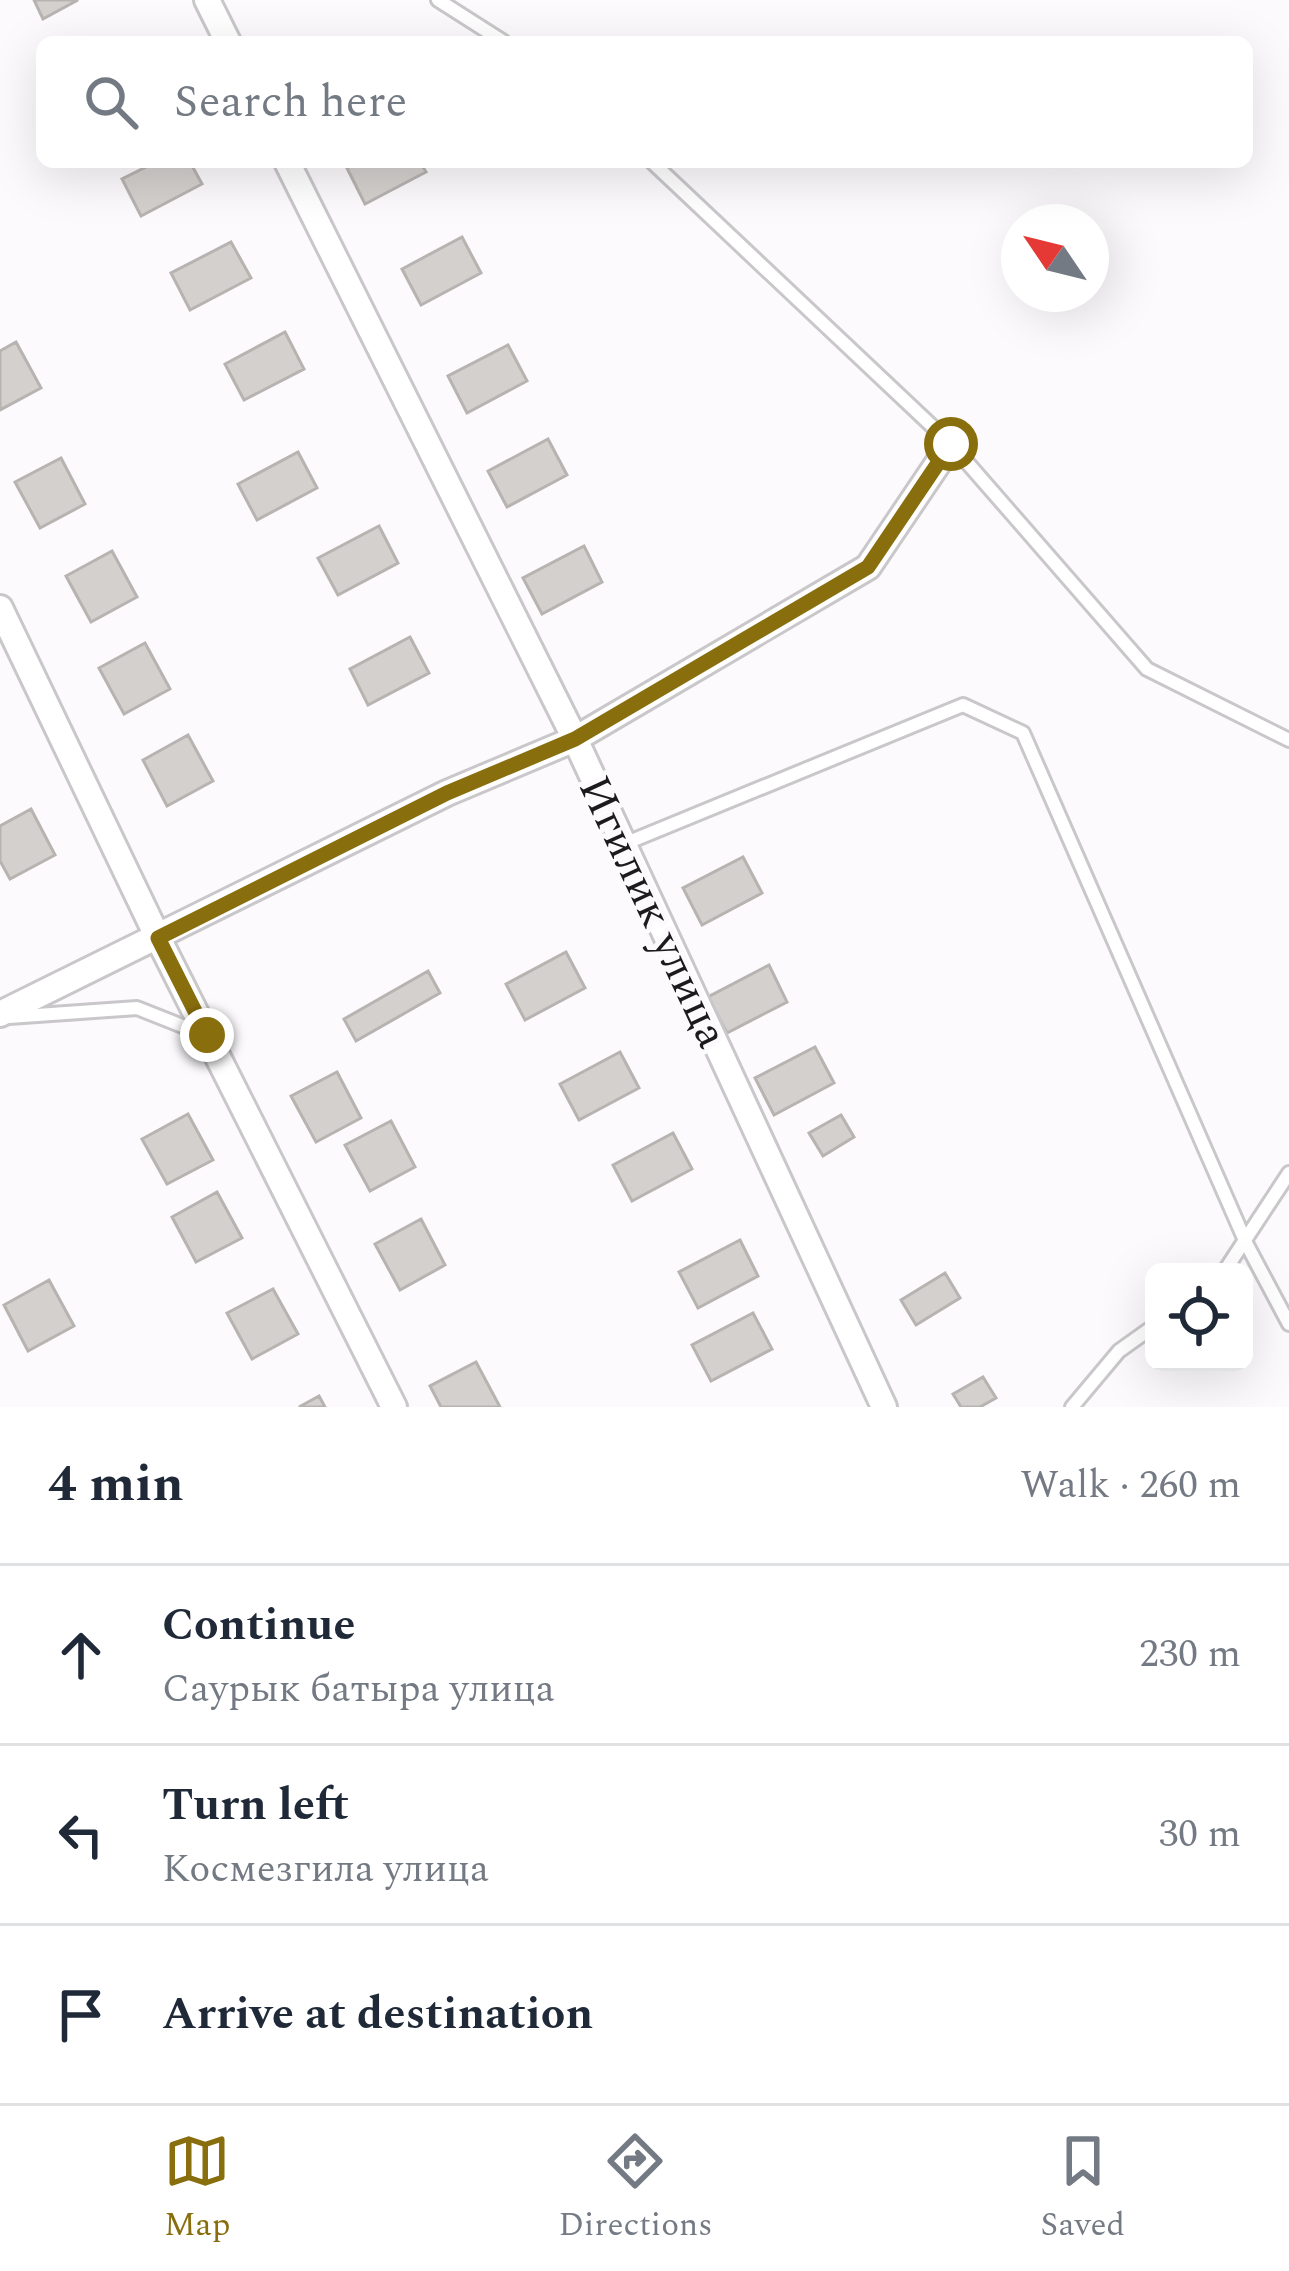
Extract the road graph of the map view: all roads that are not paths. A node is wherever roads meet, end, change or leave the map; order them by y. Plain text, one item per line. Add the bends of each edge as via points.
1 (207, 0) edge
2 (438, 0) edge
3 (225, 36) edge
4 (495, 36) edge
5 (290, 168) edge
6 (658, 168) edge
7 (951, 444) junction
8 (0, 608) edge
9 (575, 739) junction
10 (1289, 740) edge
11 (624, 844) junction
12 (158, 938) junction
13 (0, 1016) edge
14 (207, 1035) junction
15 (1289, 1173) edge
16 (1247, 1245) junction
17 (1232, 1263) edge
18 (1289, 1324) edge
19 (1145, 1332) edge
20 (394, 1407) edge
21 (884, 1407) edge
22 (1072, 1407) edge

1 - 3 street
2 - 4 lane
5 - 9 street, Игилик улица
6 - 7 lane
7 - 9 street via 868,567
7 - 10 lane via 1147,669
8 - 12 street
9 - 11 street, Игилик улица
9 - 12 street via 447,793
11 - 16 lane via 963,705 1023,734
11 - 21 street, Игилик улица
12 - 13 street
12 - 14 street
13 - 14 lane via 137,1008
14 - 20 street
15 - 16 lane
16 - 17 lane
16 - 18 lane
19 - 22 lane

